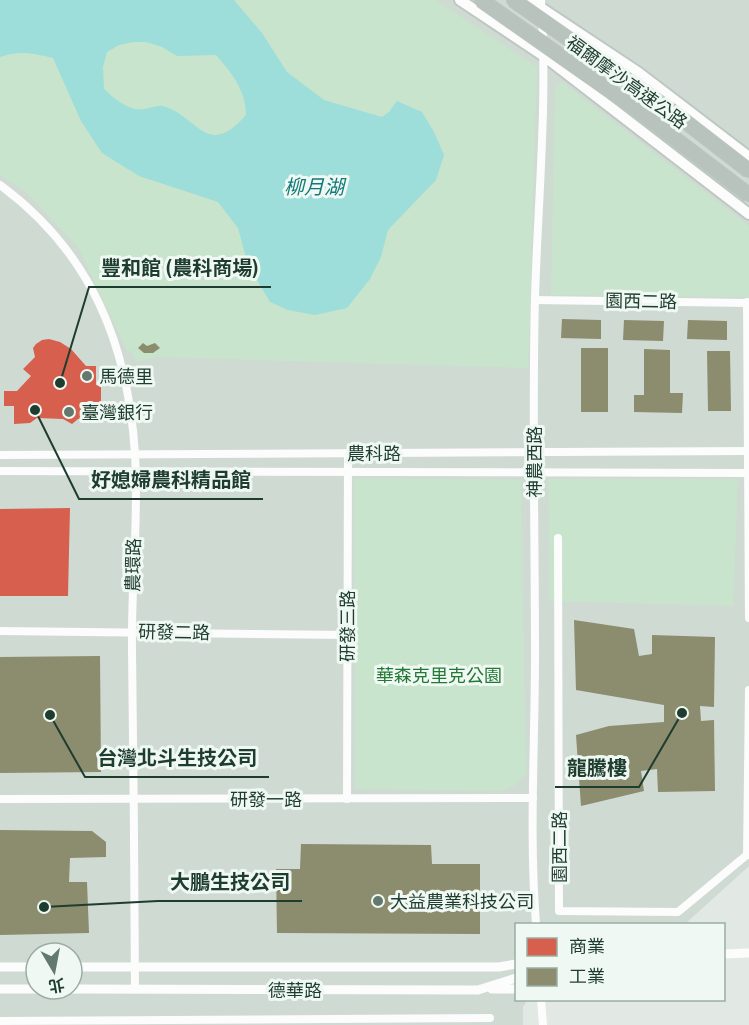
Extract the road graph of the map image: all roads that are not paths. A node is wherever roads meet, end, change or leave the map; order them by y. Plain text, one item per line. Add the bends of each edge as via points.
1 (460, 0) edge
2 (481, 0) edge
3 (513, 0) edge
4 (529, 0) edge
5 (542, 5) edge
6 (544, 56) junction
7 (749, 157) edge
8 (749, 171) edge
9 (0, 185) edge
10 (749, 195) edge
11 (749, 214) edge
12 (535, 300) junction
13 (748, 302) edge
14 (748, 451) edge
15 (534, 452) junction
16 (348, 453) junction
17 (135, 454) junction
18 (0, 455) edge
19 (0, 471) edge
20 (135, 471) junction
21 (348, 472) junction
22 (534, 472) junction
23 (747, 473) junction
24 (558, 538) dead end
25 (749, 618) edge
26 (0, 631) edge
27 (132, 631) junction
28 (347, 634) junction
29 (749, 690) edge
30 (533, 798) junction
31 (0, 799) edge
32 (134, 799) junction
33 (347, 799) junction
34 (748, 854) edge
35 (536, 923) edge
36 (749, 953) edge
37 (725, 954) edge
38 (515, 964) edge
39 (0, 967) edge
40 (24, 967) edge
41 (84, 967) edge
42 (135, 967) junction
43 (515, 978) edge
44 (483, 988) junction
45 (0, 989) edge
46 (24, 989) edge
47 (84, 989) edge
48 (135, 989) junction
49 (515, 989) edge
50 (541, 1001) edge
51 (490, 1018) dead end
52 (0, 1021) edge
53 (543, 1025) edge

1 - 6 main road
2 - 10 highway, 福爾摩沙高速公路, bridge via 636,109
3 - 8 highway, 福爾摩沙高速公路, bridge via 673,112
4 - 5 main road
5 - 6 street, 神農西路
5 - 7 main road
6 - 11 main road
6 - 12 street, 神農西路
9 - 17 street, 農環路 via 58,240 87,278 100,303 126,379
12 - 13 street, 園西二路
12 - 15 street, 神農西路
13 - 14 street, 園西二路
14 - 15 street, 農科路
14 - 23 street, 園西二路
15 - 16 street, 農科路
15 - 22 street, 神農西路
16 - 17 street, 農科路
16 - 21 street, 研發三路
17 - 18 street, 農科路
17 - 20 street, 農環路
19 - 20 street, 農科路
20 - 21 street, 農科路
20 - 27 street, 農環路
21 - 22 street, 農科路
21 - 28 street, 研發三路
22 - 23 street, 農科路
22 - 30 street, 神農西路
23 - 25 street, 園西二路
24 - 34 street, 園西二路 via 559,911 678,912
26 - 27 street, 研發二路
27 - 28 street, 研發二路
27 - 32 street, 農環路
28 - 33 street, 研發三路
29 - 34 street, 園西二路
30 - 33 street, 研發一路
30 - 35 street, 神農西路
31 - 32 street, 研發一路
32 - 33 street, 研發一路
32 - 42 street, 農環路
36 - 37 street
38 - 42 street
39 - 40 street
41 - 42 street
42 - 48 street, 農環路
43 - 44 street, 德華路
44 - 48 street, 德華路
44 - 49 street
45 - 46 street
47 - 48 street, 德華路
50 - 53 street
51 - 52 street

